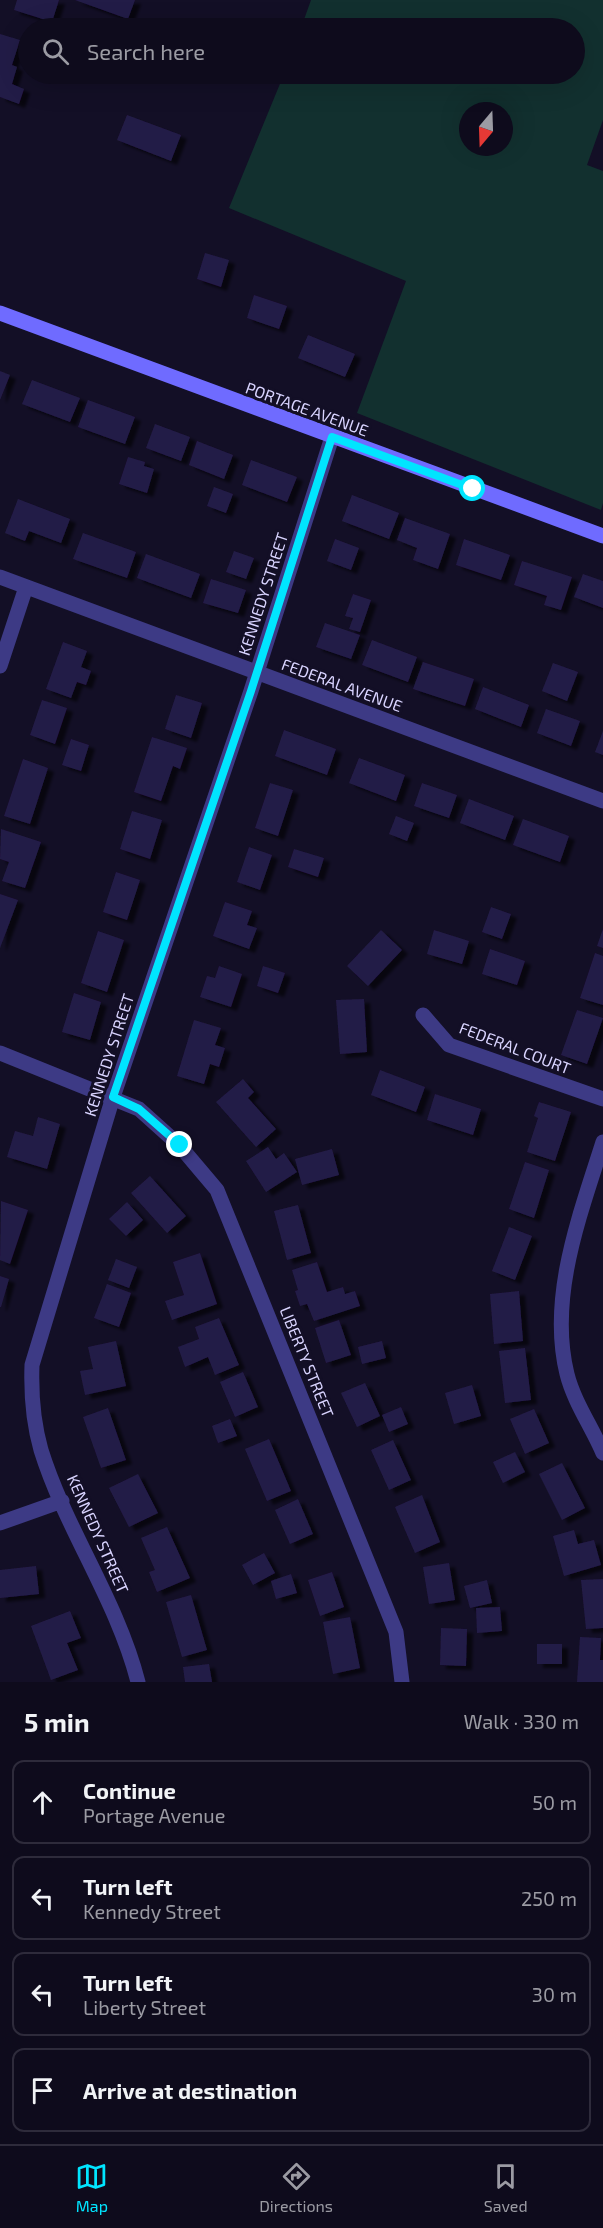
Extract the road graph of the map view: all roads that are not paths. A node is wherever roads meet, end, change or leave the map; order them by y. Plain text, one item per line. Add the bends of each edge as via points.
1 (0, 313) edge
2 (332, 437) junction
3 (603, 536) edge
4 (0, 577) edge
5 (26, 587) junction
6 (0, 666) edge
7 (257, 672) junction
8 (603, 801) edge
9 (423, 1015) dead end
10 (0, 1053) edge
11 (113, 1097) junction
12 (603, 1100) edge
13 (603, 1142) edge
14 (603, 1453) edge
15 (62, 1501) junction
16 (0, 1523) edge
17 (138, 1682) edge
18 (402, 1682) edge

1 - 2 street, PORTAGE AVENUE
2 - 3 street, PORTAGE AVENUE
2 - 7 street, KENNEDY STREET
4 - 5 street, FEDERAL AVENUE
5 - 6 street
5 - 7 street, FEDERAL AVENUE
7 - 8 street, FEDERAL AVENUE
7 - 11 street, KENNEDY STREET
9 - 12 street, FEDERAL COURT via 449,1045
10 - 11 street, LIBERTY STREET
11 - 15 street, KENNEDY STREET via 32,1365 31,1399 41,1450
11 - 18 street, LIBERTY STREET via 139,1109 180,1145 217,1190 396,1632
13 - 14 street via 574,1234 563,1310 567,1375
15 - 16 street
15 - 17 street, KENNEDY STREET via 128,1644

